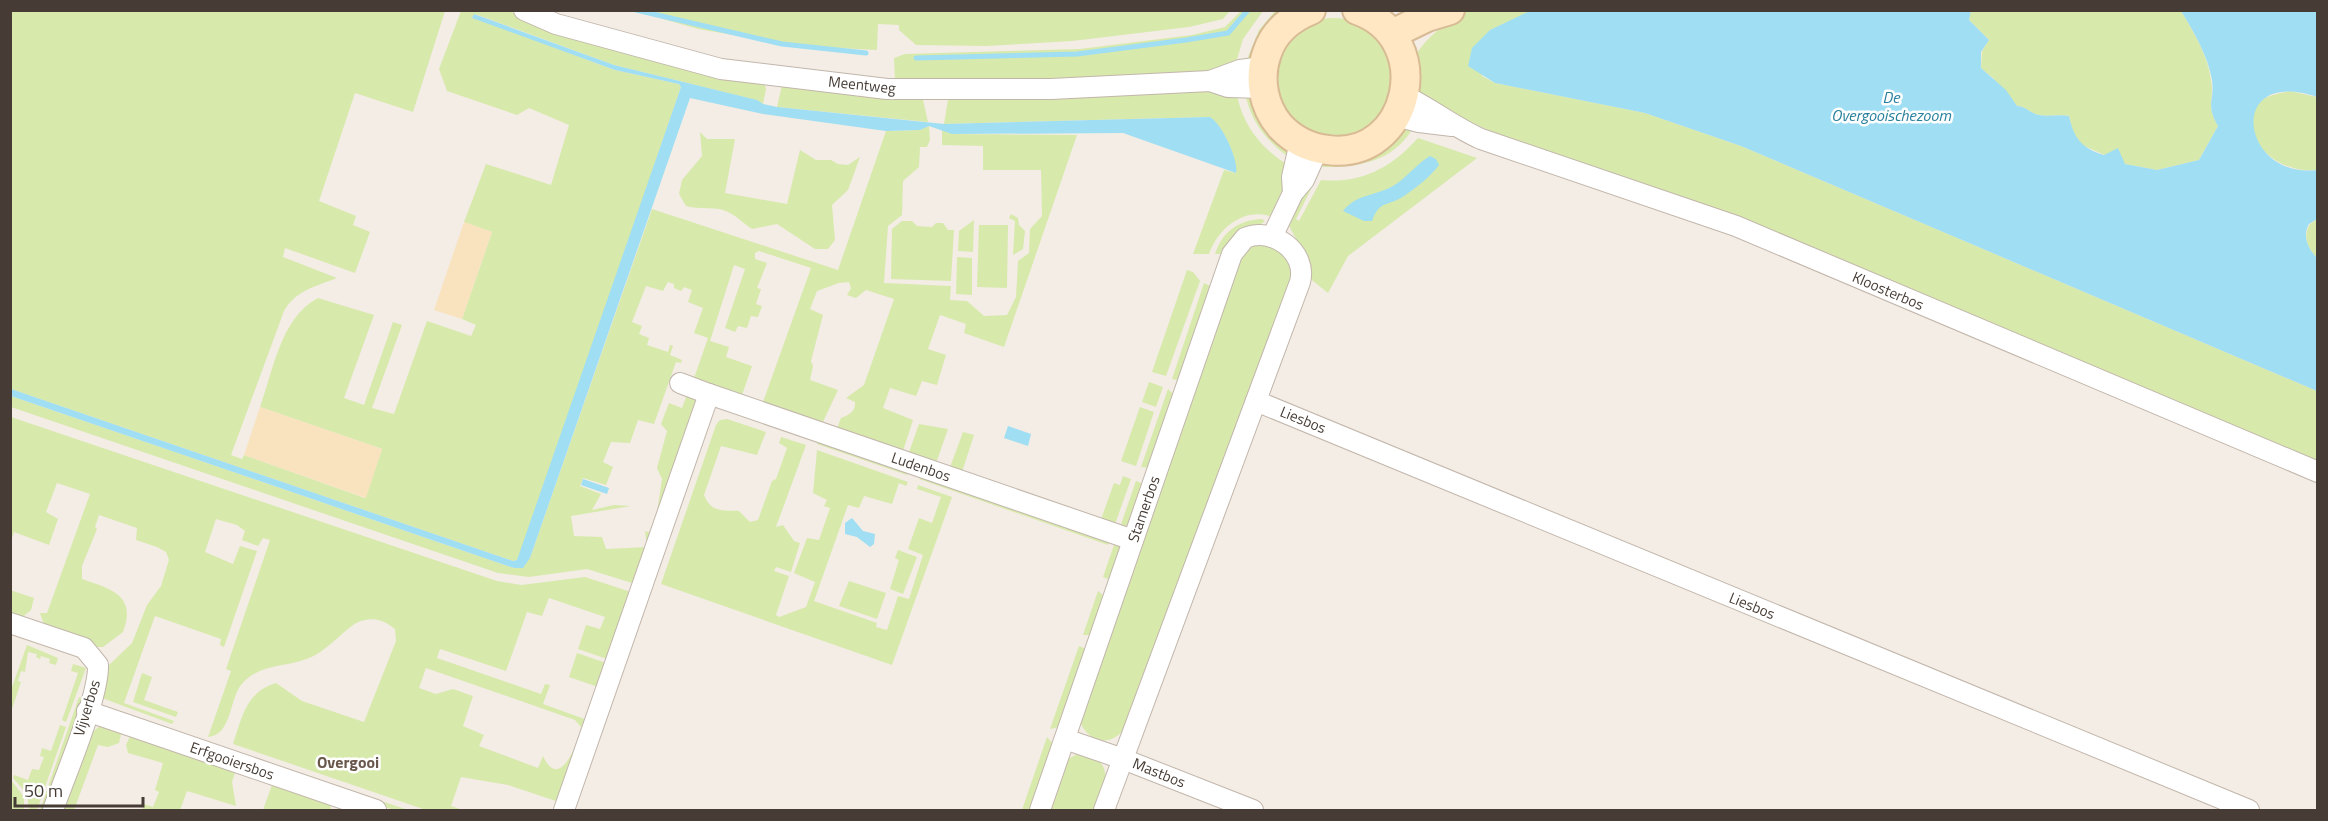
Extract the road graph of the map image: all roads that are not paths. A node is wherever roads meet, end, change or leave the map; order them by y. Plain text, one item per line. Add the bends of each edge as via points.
1 (524, 10) edge
2 (1311, 10) edge
3 (1358, 10) edge
4 (1448, 12) edge
5 (1396, 42) junction
6 (1263, 77) junction
7 (1400, 106) junction
8 (1309, 145) junction
9 (1272, 237) junction
10 (680, 383) dead end
11 (709, 394) junction
12 (1256, 401) junction
13 (2318, 472) edge
14 (1133, 540) junction
15 (10, 623) edge
16 (87, 711) junction
17 (1065, 738) junction
18 (1123, 759) junction
19 (53, 810) edge
20 (376, 810) edge
21 (564, 810) edge
22 (1040, 810) edge
23 (1104, 810) edge
24 (1253, 810) edge
25 (2249, 810) edge

1 - 6 street, Meentweg via 556,24 721,69 887,89 1051,89 1210,81 1228,73
2 - 6 street via 1287,24 1276,36
3 - 5 street via 1380,22
4 - 5 street via 1427,17
5 - 7 street via 1407,73
6 - 8 street via 1275,120 1286,132
7 - 8 street via 1376,138 1362,145 1340,150
7 - 13 street, Kloosterbos via 1439,113 1452,126 1512,150 1736,226
8 - 9 street via 1292,177 1293,193
9 - 12 street via 1297,255 1302,276
9 - 14 street, Stamerbos via 1252,235 1235,248
10 - 11 street, Ludenbos
11 - 14 street, Ludenbos
11 - 21 street
12 - 18 street
12 - 25 street, Liesbos
14 - 17 street, Stamerbos
15 - 16 street, Vijverbos via 90,653 98,672
16 - 19 street, Vijverbos
16 - 20 street, Erfgooiersbos
17 - 18 street, Mastbos
17 - 22 street, Stamerbos
18 - 23 street
18 - 24 street, Mastbos

